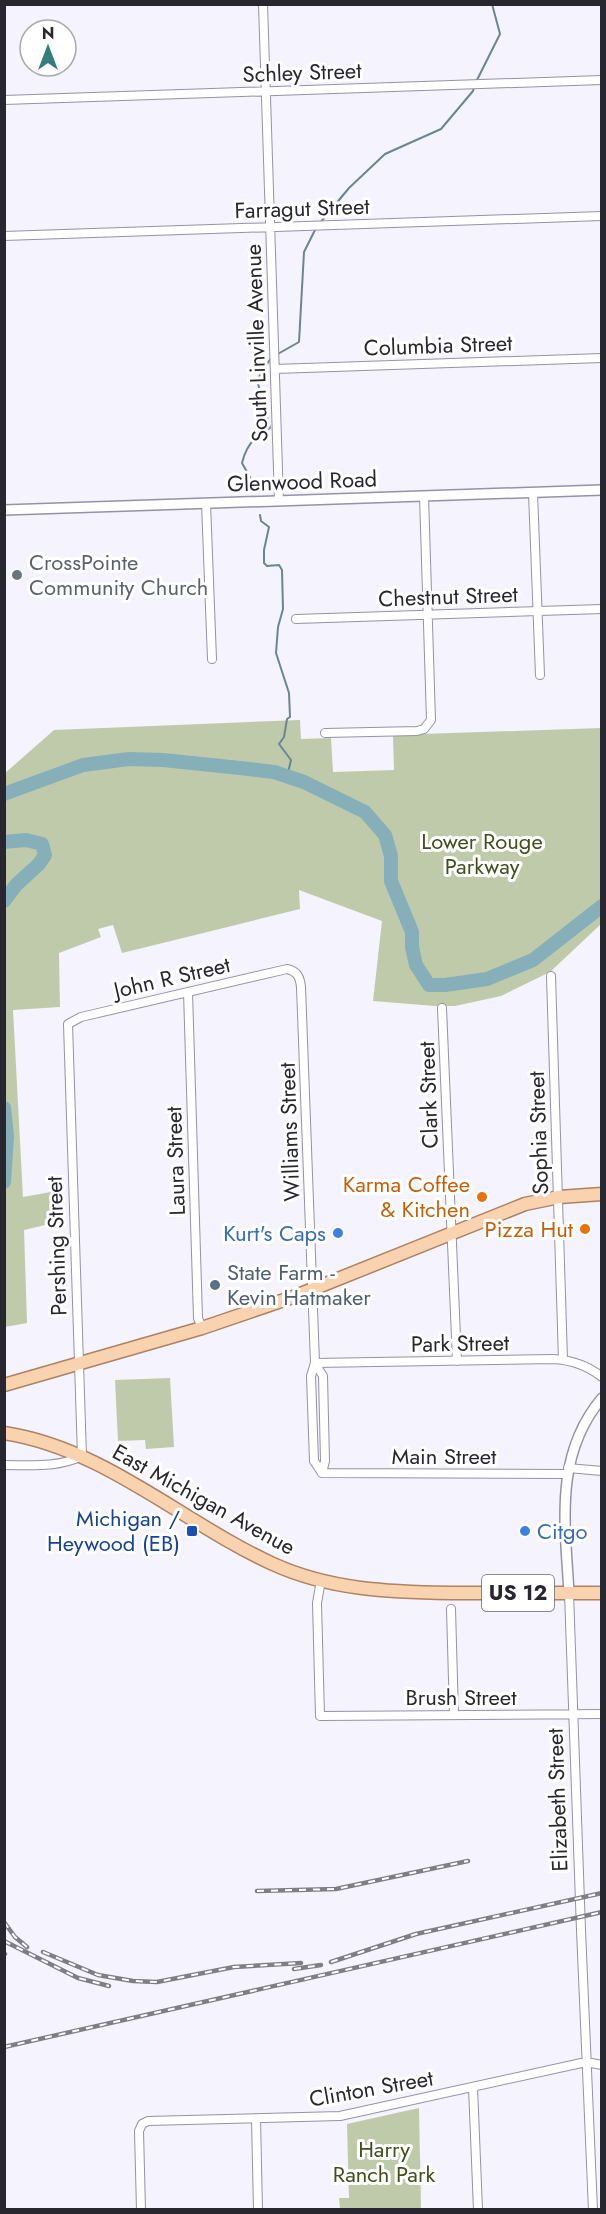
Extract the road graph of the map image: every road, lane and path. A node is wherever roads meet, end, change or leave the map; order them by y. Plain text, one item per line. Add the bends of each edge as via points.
1 (263, 4) edge
2 (602, 80) edge
3 (266, 91) junction
4 (4, 100) edge
5 (602, 216) edge
6 (270, 227) junction
7 (4, 236) edge
8 (602, 358) edge
9 (275, 369) junction
10 (602, 490) edge
11 (533, 493) junction
12 (423, 496) junction
13 (279, 501) junction
14 (206, 503) junction
15 (4, 510) edge
16 (602, 609) edge
17 (537, 611) junction
18 (428, 615) junction
19 (296, 619) dead end
20 (212, 659) dead end
21 (540, 675) dead end
22 (325, 733) dead end
23 (295, 972) joint
24 (551, 976) dead end
25 (188, 992) junction
26 (442, 1008) dead end
27 (67, 1034) joint
28 (602, 1194) edge
29 (559, 1197) junction
30 (452, 1233) junction
31 (311, 1290) junction
32 (202, 1328) junction
33 (563, 1360) junction
34 (457, 1361) junction
35 (78, 1364) junction
36 (315, 1364) junction
37 (602, 1377) edge
38 (4, 1385) edge
39 (602, 1398) edge
40 (4, 1433) edge
41 (82, 1456) junction
42 (4, 1465) edge
43 (567, 1471) junction
44 (602, 1471) edge
45 (322, 1473) joint
46 (321, 1580) junction
47 (569, 1593) junction
48 (602, 1593) edge
49 (451, 1609) dead end
50 (574, 1714) junction
51 (602, 1714) edge
52 (454, 1715) junction
53 (586, 2062) junction
54 (602, 2065) edge
55 (473, 2087) junction
56 (256, 2119) junction
57 (141, 2210) edge
58 (258, 2210) edge
59 (478, 2210) edge
60 (593, 2210) edge

1 - 3 street, South Linville Avenue
2 - 3 street, Schley Street
3 - 4 street, Schley Street
3 - 6 street, South Linville Avenue
5 - 6 street, Farragut Street
6 - 7 street, Farragut Street
6 - 9 street, South Linville Avenue
8 - 9 street, Columbia Street
9 - 13 street, South Linville Avenue
10 - 11 street, Glenwood Road
11 - 12 street, Glenwood Road
11 - 17 street
12 - 13 street, Glenwood Road
12 - 18 street
13 - 14 street, Glenwood Road
14 - 15 street, Glenwood Road
14 - 20 street
16 - 17 street, Chestnut Street
17 - 18 street, Chestnut Street
17 - 21 street
18 - 19 street, Chestnut Street
18 - 22 street via 432,714 428,725 417,731
23 - 25 street, John R Street via 278,970
23 - 31 street, Williams Street via 301,987
24 - 29 street, Sophia Street
25 - 27 street, John R Street via 76,1019 68,1024
25 - 32 street, Laura Street via 198,1318
26 - 30 street, Clark Street
27 - 35 street, Pershing Street
28 - 29 main road
29 - 30 main road via 525,1204
29 - 33 street, Sophia Street
30 - 31 main road
30 - 34 street, Clark Street
31 - 32 main road
31 - 36 street, Williams Street
32 - 35 main road
33 - 34 street, Park Street
33 - 37 street, Park Street
34 - 36 street, Park Street
35 - 38 main road
35 - 41 street, Pershing Street
36 - 45 street, Williams Street via 323,1376
39 - 43 street, Elizabeth Street via 582,1427
40 - 41 main road, East Michigan Avenue / US 12
41 - 42 street via 53,1465
41 - 46 main road, East Michigan Avenue / US 12 via 256,1556
43 - 44 street, Main Street
43 - 45 street, Main Street
43 - 47 street, Elizabeth Street
46 - 47 main road, East Michigan Avenue / US 12 via 386,1591
46 - 52 street, Brush Street via 317,1603 320,1716
47 - 48 main road, East Michigan Avenue / US 12
47 - 50 street, Elizabeth Street
49 - 52 street
50 - 51 street, Brush Street
50 - 52 street, Brush Street
50 - 53 street, Elizabeth Street
53 - 54 street, Clinton Street
53 - 55 street, Clinton Street
53 - 60 street, Elizabeth Street
55 - 56 street, Clinton Street via 340,2116
55 - 59 street
56 - 57 street, Clinton Street via 142,2124
56 - 58 street

